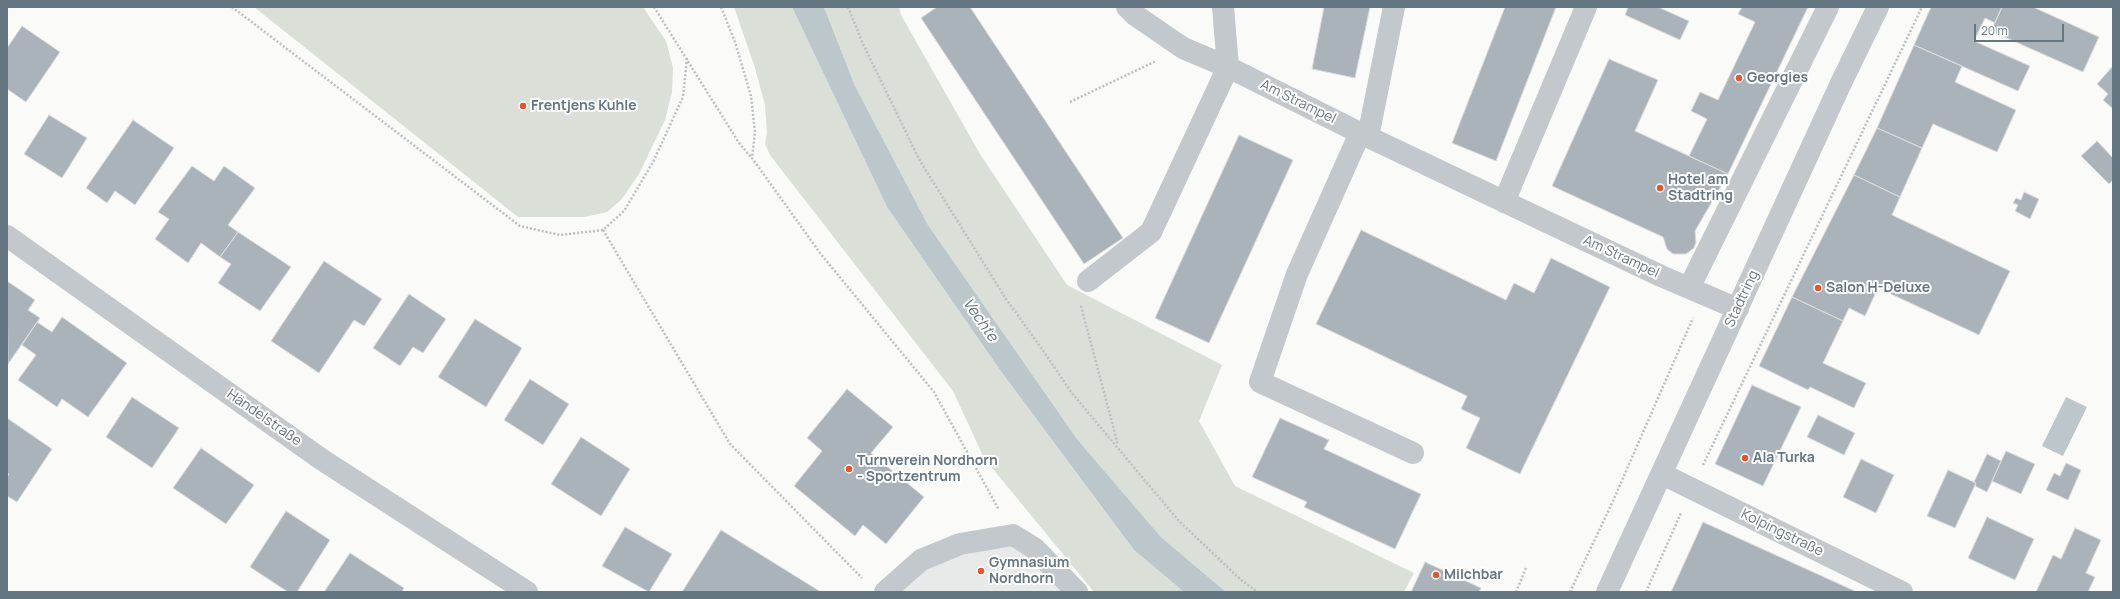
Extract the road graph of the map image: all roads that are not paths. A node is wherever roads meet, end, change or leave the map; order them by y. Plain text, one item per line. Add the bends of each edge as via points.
1 (1127, 7) edge
2 (1223, 7) edge
3 (1394, 7) edge
4 (1586, 7) edge
5 (1828, 7) edge
6 (1878, 7) edge
7 (1228, 67) junction
8 (1364, 135) junction
9 (1504, 202) junction
10 (7, 236) edge
11 (1088, 280) road end
12 (1689, 288) junction
13 (1738, 308) junction
14 (1413, 453) dead end
15 (1662, 474) junction
16 (527, 592) edge
17 (885, 592) edge
18 (1077, 592) edge
19 (1608, 592) edge
20 (1902, 592) edge

1 - 7 street, Am Strampel via 1183,48
2 - 7 street
3 - 8 street
4 - 9 street
5 - 12 street
6 - 13 street, Stadtring
7 - 8 street, Am Strampel
7 - 11 street via 1151,232
8 - 9 street, Am Strampel
8 - 14 street via 1297,274 1260,382
9 - 12 street, Am Strampel
10 - 16 street, Händelstraße via 321,459
12 - 13 street, Am Strampel
13 - 15 street, Stadtring
15 - 19 street, Stadtring
15 - 20 street, Kolpingstraße
17 - 18 street via 921,560 960,544 1013,535 1034,548

